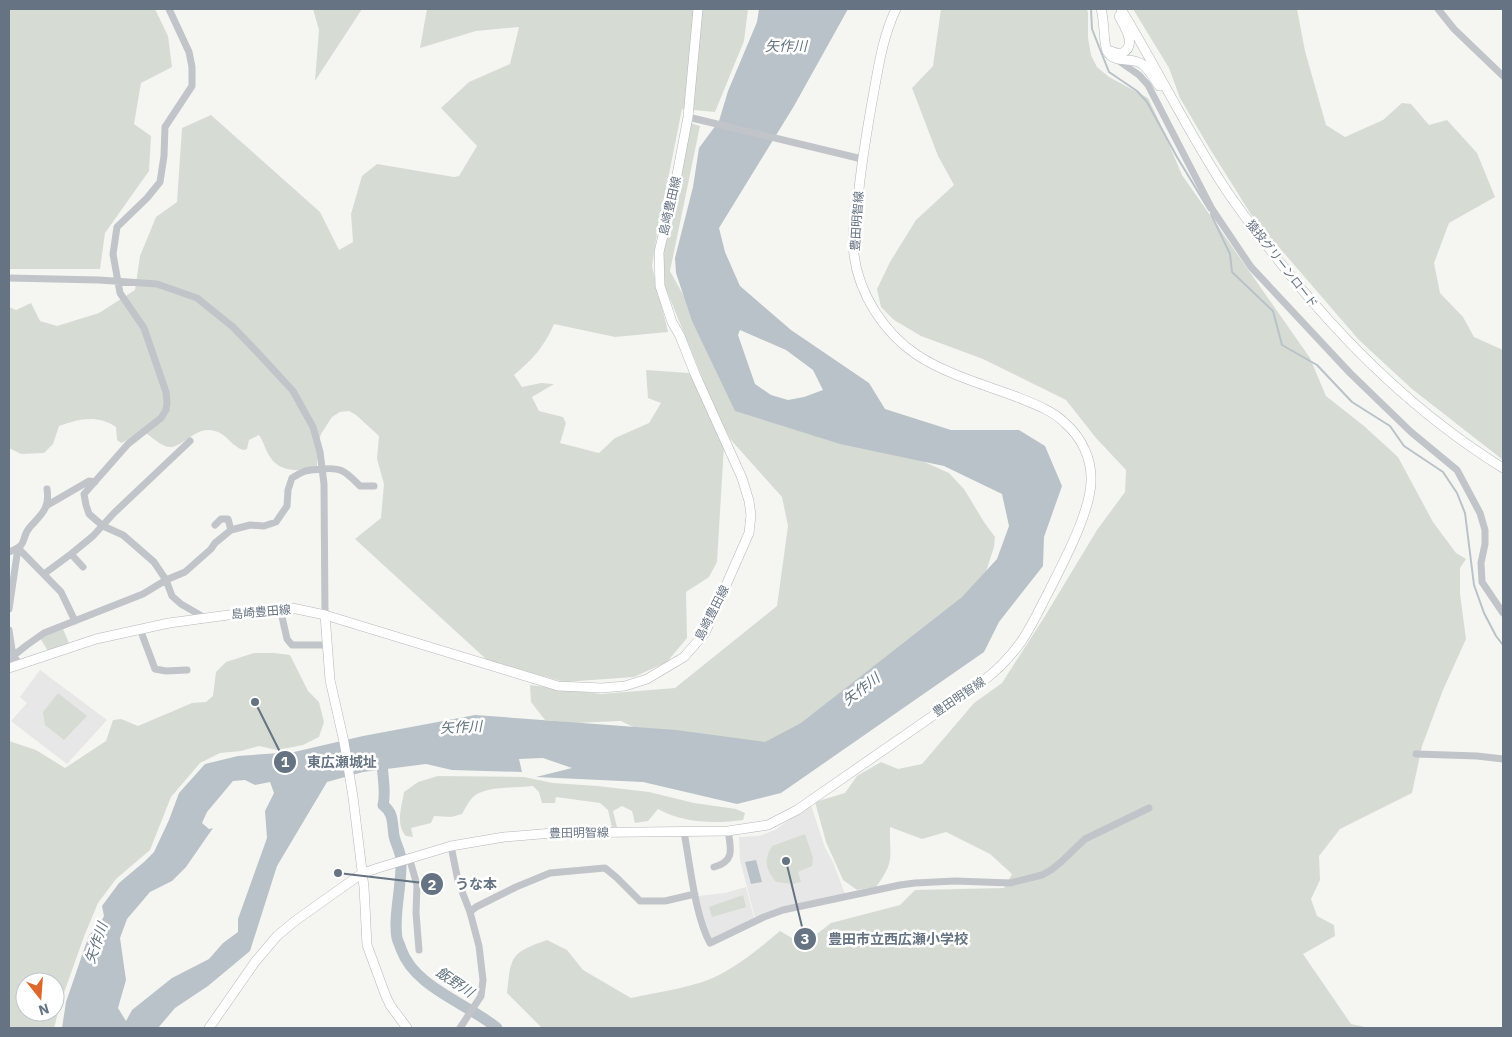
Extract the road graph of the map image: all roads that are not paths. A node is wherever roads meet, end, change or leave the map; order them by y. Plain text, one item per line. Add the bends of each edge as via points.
1 (169, 9) edge
2 (698, 9) edge
3 (896, 9) edge
4 (1101, 9) edge
5 (1116, 9) edge
6 (1121, 9) edge
7 (1128, 9) edge
8 (1438, 9) edge
9 (1134, 30) junction
10 (1106, 39) junction
11 (1114, 58) junction
12 (1503, 76) edge
13 (692, 118) junction
14 (862, 159) junction
15 (1220, 181) junction
16 (9, 278) edge
17 (117, 282) junction
18 (190, 441) dead end
19 (1503, 468) edge
20 (322, 469) junction
21 (95, 482) junction
22 (374, 486) dead end
23 (47, 489) dead end
24 (46, 506) junction
25 (214, 524) dead end
26 (103, 526) junction
27 (231, 530) junction
28 (18, 548) junction
29 (9, 552) edge
30 (71, 554) junction
31 (83, 567) dead end
32 (44, 574) junction
33 (166, 580) junction
34 (280, 608) junction
35 (9, 609) edge
36 (1503, 613) edge
37 (325, 615) junction
38 (204, 618) junction
39 (75, 621) junction
40 (140, 629) junction
41 (9, 630) edge
42 (326, 645) junction
43 (11, 658) edge
44 (20, 664) junction
45 (9, 668) edge
46 (188, 670) dead end
47 (1416, 754) dead end
48 (1503, 759) edge
49 (1149, 808) dead end
50 (728, 831) junction
51 (684, 832) junction
52 (451, 846) junction
53 (408, 858) junction
54 (714, 867) dead end
55 (361, 874) junction
56 (695, 894) junction
57 (470, 912) junction
58 (419, 950) dead end
59 (209, 1028) edge
60 (407, 1028) edge
61 (460, 1028) edge

1 - 17 street via 189,52 192,86 165,127 160,182 118,227 113,254
2 - 13 main road, 島崎豊田線
3 - 14 main road, 豊田明智線 via 885,37
4 - 10 main road
5 - 10 main road via 1130,45 1122,53 1115,53
6 - 9 main road, 猿投グリーンロード
7 - 9 main road
8 - 12 street
9 - 15 main road, 猿投グリーンロード
10 - 11 main road via 1108,52
11 - 15 main road via 1143,64
11 - 36 street via 1148,85 1212,210 1252,267 1350,373 1411,432 1457,470 1480,513 1485,530 1482,582
13 - 14 street
13 - 37 main road, 島崎豊田線 via 659,252 660,286 672,322 742,478 751,515 749,533 701,638 684,657 647,679 625,686 602,688 558,686
14 - 50 main road, 豊田明智線 via 854,255 863,289 872,306 907,348 932,362 1053,413 1075,432 1085,448 1091,484 1077,530 1057,574 1029,630 1006,662 797,810 768,825
15 - 19 main road, 猿投グリーンロード via 1290,276 1352,346 1444,427
16 - 17 street
17 - 20 street via 157,284 197,298 217,312 293,391 313,427
17 - 21 street via 120,293 146,333 167,403 161,418 128,444
18 - 26 street
20 - 22 street via 342,470 360,486
20 - 27 street via 307,469 292,478 287,506 276,522
20 - 37 street
21 - 24 street via 89,481
21 - 26 street via 84,494 90,514
23 - 24 street
24 - 28 street
25 - 27 street via 228,519
26 - 30 street
26 - 33 street via 123,535 154,562
27 - 33 street via 186,572
28 - 29 street
28 - 32 street
28 - 35 street
30 - 31 street
30 - 32 street
32 - 39 street via 61,592
33 - 38 street via 176,601
33 - 39 street via 143,594
34 - 37 main road, 島崎豊田線
34 - 38 main road, 島崎豊田線
34 - 42 street via 287,639 292,645
37 - 42 main road
38 - 40 main road, 島崎豊田線
39 - 43 street via 44,634
40 - 44 main road, 島崎豊田線 via 96,639
40 - 46 street via 154,669
41 - 43 street
42 - 55 main road via 353,797
43 - 44 street
44 - 45 main road, 島崎豊田線
47 - 48 street
49 - 56 street via 1085,838 1061,862 1042,875 1010,882 900,885 783,910 710,943
50 - 51 main road, 豊田明智線
50 - 54 street via 730,856 726,862
51 - 52 main road, 豊田明智線 via 553,833
51 - 56 street
52 - 53 main road, 豊田明智線
52 - 57 street via 458,881
53 - 55 main road, 豊田明智線
53 - 58 street via 416,885
55 - 59 main road, 豊田明智線 via 277,936
55 - 60 main road via 368,945 390,1005
56 - 57 street via 665,901 640,901 605,868 566,871 516,886
57 - 61 street via 483,980 481,996

